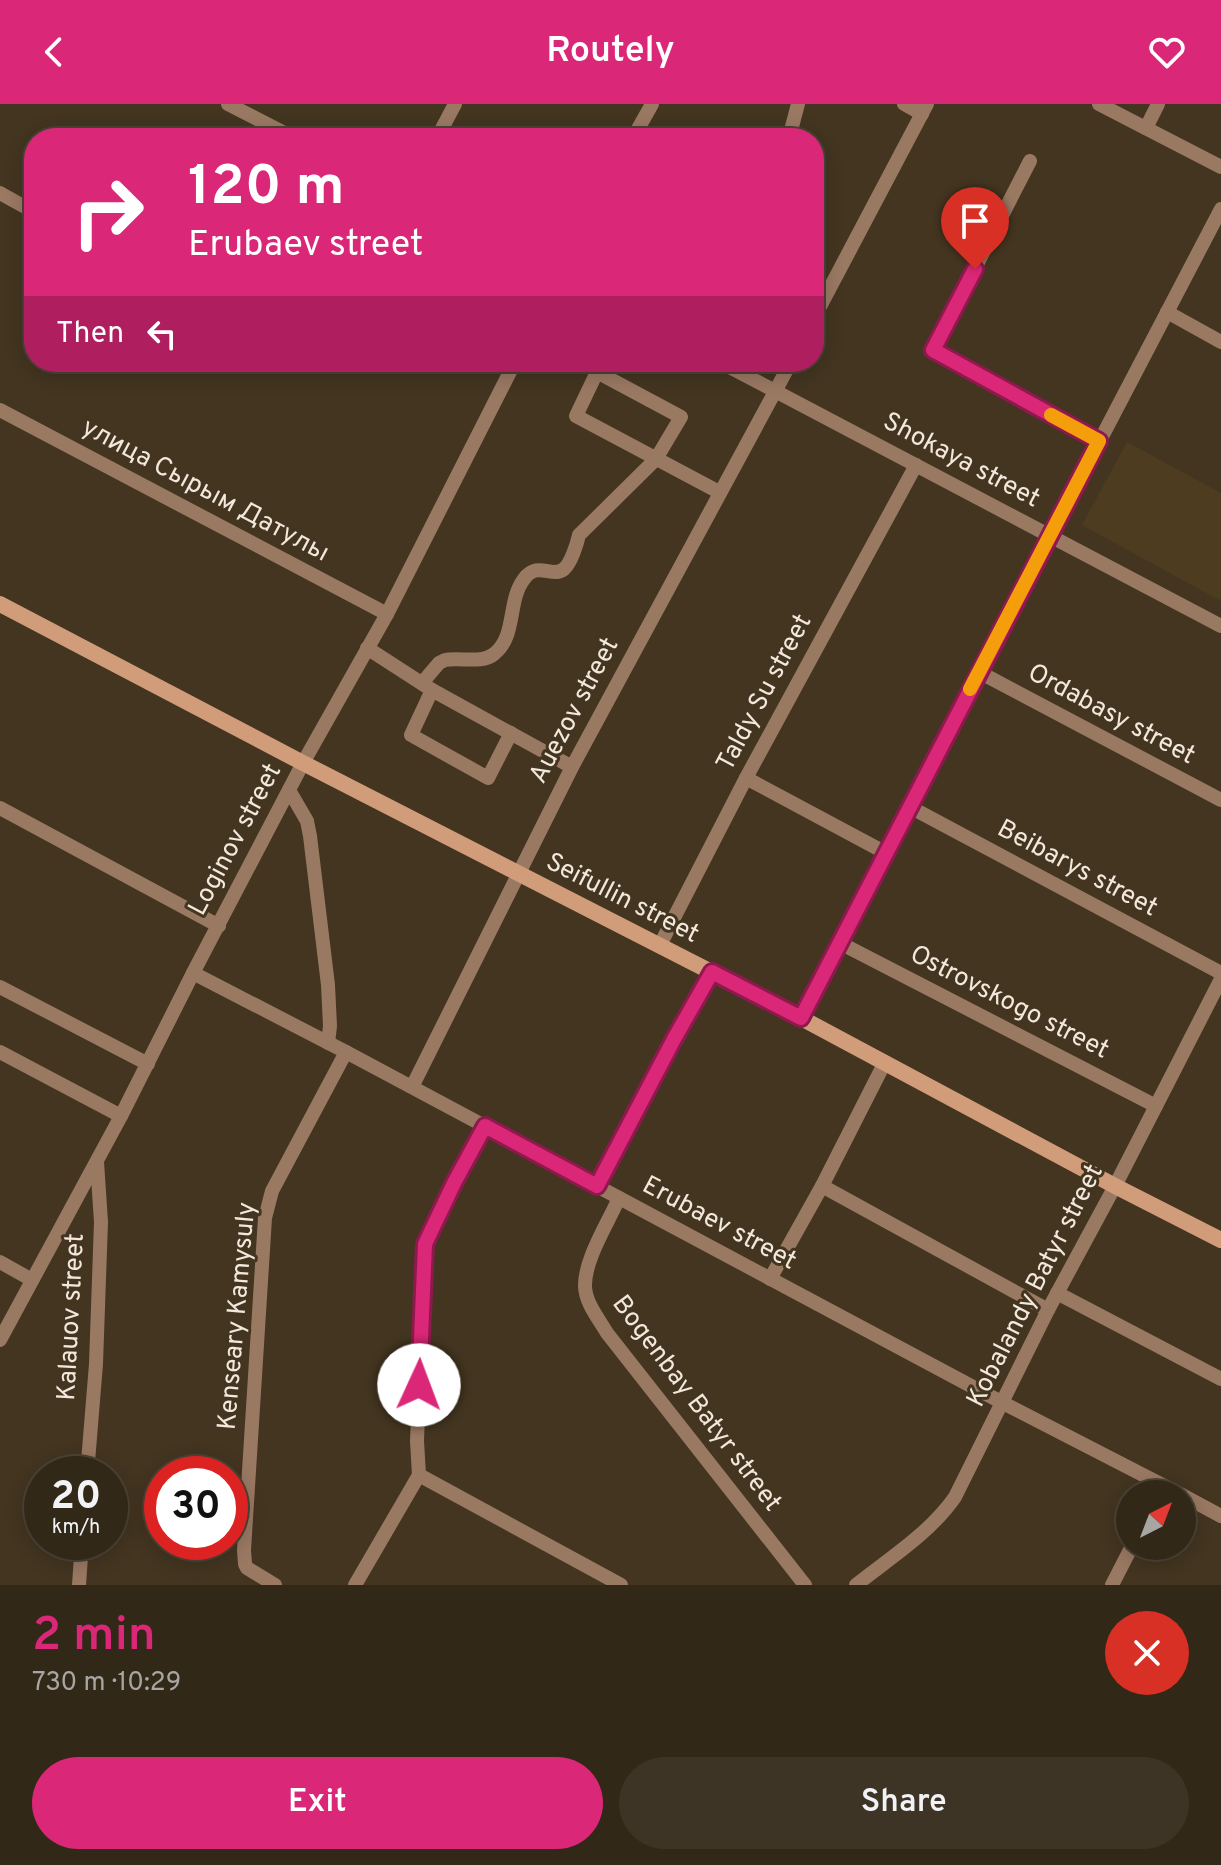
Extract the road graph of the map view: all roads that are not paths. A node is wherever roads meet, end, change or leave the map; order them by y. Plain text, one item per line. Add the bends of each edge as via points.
1 (228, 104) edge
2 (455, 104) edge
3 (652, 104) edge
4 (798, 104) edge
5 (904, 104) edge
6 (1099, 104) edge
7 (1158, 104) edge
8 (924, 109) edge
9 (275, 128) edge
10 (442, 128) edge
11 (639, 128) edge
12 (792, 128) edge
13 (1146, 128) junction
14 (1030, 161) dead end
15 (1221, 167) edge
16 (0, 193) edge
17 (24, 206) edge
18 (1221, 209) edge
19 (824, 299) edge
20 (1167, 312) junction
21 (1221, 342) edge
22 (510, 372) edge
23 (738, 372) edge
24 (786, 372) edge
25 (775, 392) junction
26 (0, 410) edge
27 (1099, 441) junction
28 (656, 459) junction
29 (916, 465) junction
30 (719, 492) junction
31 (1051, 536) junction
32 (0, 604) edge
33 (387, 614) junction
34 (1221, 626) edge
35 (367, 648) junction
36 (979, 672) junction
37 (427, 686) junction
38 (511, 733) junction
39 (303, 763) junction
40 (572, 767) junction
41 (746, 778) junction
42 (289, 790) junction
43 (1221, 800) edge
44 (910, 807) junction
45 (0, 808) edge
46 (886, 853) junction
47 (519, 872) junction
48 (219, 926) junction
49 (840, 943) junction
50 (660, 945) junction
51 (712, 972) junction
52 (193, 973) junction
53 (1221, 976) edge
54 (0, 987) edge
55 (801, 1018) junction
56 (328, 1043) junction
57 (0, 1052) edge
58 (346, 1052) junction
59 (148, 1064) junction
60 (884, 1064) junction
61 (412, 1087) junction
62 (1156, 1106) junction
63 (121, 1116) junction
64 (485, 1126) junction
65 (97, 1161) junction
66 (597, 1186) junction
67 (822, 1186) junction
68 (1115, 1186) junction
69 (619, 1198) junction
70 (1221, 1240) edge
71 (0, 1262) edge
72 (770, 1279) junction
73 (32, 1280) junction
74 (1057, 1293) junction
75 (1048, 1310) junction
76 (0, 1340) edge
77 (1221, 1379) edge
78 (1003, 1403) junction
79 (88, 1456) edge
80 (419, 1475) junction
81 (1144, 1480) edge
82 (1196, 1502) edge
83 (1221, 1516) edge
84 (81, 1560) edge
85 (1125, 1560) edge
86 (79, 1585) edge
87 (275, 1585) edge
88 (355, 1585) edge
89 (621, 1585) edge
90 (805, 1585) edge
91 (856, 1585) edge
92 (1112, 1585) edge

1 - 9 street
2 - 10 street
3 - 11 street
4 - 12 street
5 - 8 street
6 - 13 street
7 - 13 street
8 - 19 street
13 - 15 street
14 - 27 street via 933,350
16 - 17 street
18 - 20 street
20 - 21 street
20 - 27 street
22 - 33 street, Loginov street
23 - 25 street, Shokaya street
24 - 25 street, Auezov street
25 - 29 street, Shokaya street
25 - 30 street, Auezov street
26 - 33 street, улица Сырым Датулы
27 - 31 street
28 - 28 street via 576,416 597,372 681,417
28 - 30 street
28 - 37 street via 579,535 564,569 537,569 523,579 498,651 487,659 445,660 429,673
29 - 31 street, Shokaya street
29 - 41 street, Taldy Su street
30 - 40 street, Auezov street
31 - 34 street, Shokaya street
31 - 36 street
32 - 39 main road, Seifullin street
33 - 35 street, Loginov street
35 - 37 street
35 - 39 street, Loginov street
36 - 43 street, Ordabasy street
36 - 44 street
37 - 38 street
37 - 38 street via 411,735 488,778
38 - 40 street
39 - 42 street, Loginov street
39 - 47 main road, Seifullin street
40 - 47 street, Auezov street
41 - 46 street
41 - 50 street, Taldy Su street
42 - 48 street, Loginov street
42 - 56 street via 310,836 328,985
44 - 46 street
44 - 53 street, Beibarys street
45 - 48 street
46 - 49 street
47 - 50 main road, Seifullin street
47 - 61 street, Auezov street
48 - 52 street, Loginov street
49 - 55 street
49 - 62 street, Ostrovskogo street
50 - 51 main road, Seifullin street
51 - 55 main road, Seifullin street
51 - 66 street
52 - 56 street, Erubaev street
52 - 59 street, Loginov street
53 - 62 street, Kobalandy Batyr street
54 - 59 street
55 - 60 main road, Seifullin street
56 - 58 street, Erubaev street
57 - 63 street
58 - 61 street, Erubaev street
58 - 87 street, Kenseary Kamysuly via 272,1191 265,1218 244,1550 247,1568
59 - 63 street, Loginov street
60 - 67 street
60 - 68 main road, Seifullin street
61 - 64 street, Erubaev street
62 - 68 street, Kobalandy Batyr street
63 - 65 street, Loginov street
64 - 66 street, Erubaev street
64 - 80 street via 425,1244
65 - 73 street, Loginov street
65 - 79 street, Kalauov street via 100,1237
66 - 69 street, Erubaev street
67 - 72 street
67 - 75 street
68 - 70 main road, Seifullin street
68 - 74 street, Kobalandy Batyr street
69 - 72 street, Erubaev street
69 - 90 street, Bogenbay Batyr street via 589,1262 585,1288 591,1306
71 - 73 street
72 - 78 street, Erubaev street
73 - 76 street, Loginov street
74 - 75 street, Kobalandy Batyr street
74 - 77 street
75 - 78 street, Kobalandy Batyr street
78 - 81 street, Erubaev street
78 - 91 street, Kobalandy Batyr street via 944,1513
80 - 88 street
80 - 89 street
82 - 83 street, Erubaev street
84 - 86 street
85 - 92 street

